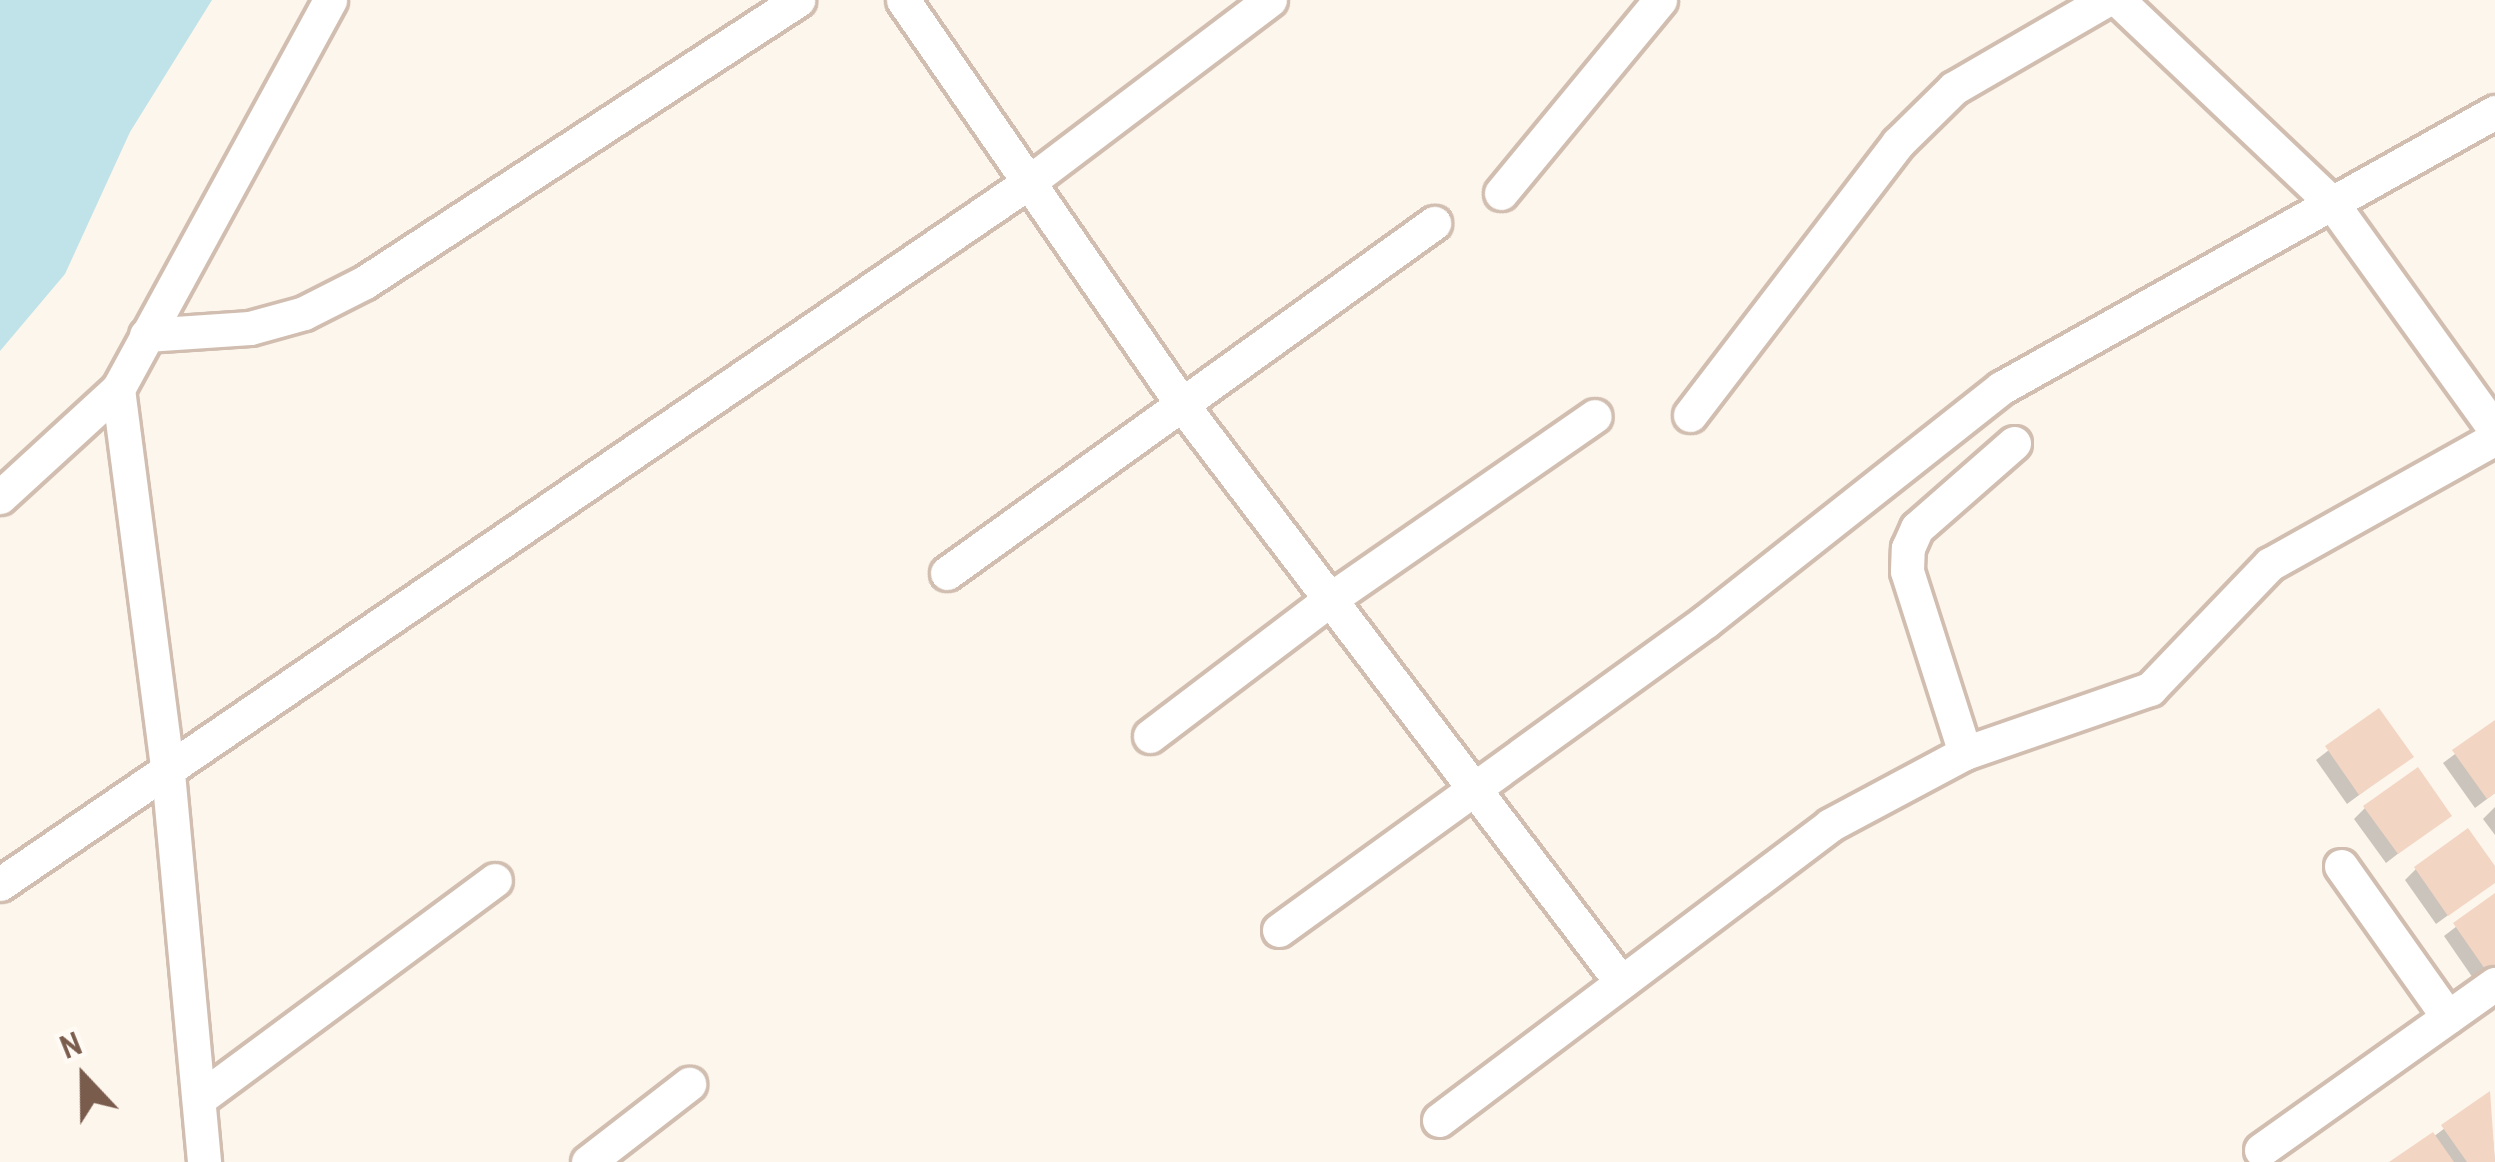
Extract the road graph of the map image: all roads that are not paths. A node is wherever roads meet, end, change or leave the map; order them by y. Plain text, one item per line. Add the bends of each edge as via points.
1 (330, 0) edge
2 (798, 0) edge
3 (903, 0) edge
4 (1270, 0) edge
5 (1660, 0) edge
6 (2106, 0) edge
7 (2118, 0) edge
8 (2495, 112) edge
9 (1029, 182) junction
10 (1501, 193) dead end
11 (2332, 202) junction
12 (1434, 223) dead end
13 (146, 335) junction
14 (118, 389) junction
15 (1180, 402) junction
16 (1690, 415) dead end
17 (1595, 416) dead end
18 (2495, 434) edge
19 (2014, 443) dead end
20 (0, 497) edge
21 (947, 573) dead end
22 (1329, 600) junction
23 (1150, 736) dead end
24 (1965, 753) junction
25 (168, 772) junction
26 (1471, 788) junction
27 (2341, 866) dead end
28 (495, 880) dead end
29 (0, 884) edge
30 (1279, 930) dead end
31 (1621, 982) junction
32 (2495, 983) edge
33 (2448, 1017) junction
34 (688, 1084) dead end
35 (199, 1099) junction
36 (1439, 1120) dead end
37 (2261, 1150) dead end
38 (195, 1157) edge
39 (588, 1162) edge

1 - 13 street
2 - 13 street via 344,293 250,328
3 - 9 street
4 - 9 street
5 - 10 street
6 - 16 street via 1954,88 1898,143
7 - 11 street
8 - 11 street
9 - 15 street
9 - 25 street
11 - 18 street
11 - 26 street via 2001,388 1706,621
12 - 15 street
13 - 14 street
14 - 20 street
14 - 25 street
15 - 21 street
15 - 22 street
17 - 22 street
18 - 24 street via 2270,564 2150,689
19 - 24 street via 1917,528 1908,548 1907,572
22 - 23 street
22 - 26 street
24 - 31 street via 1830,825
25 - 29 street
25 - 35 street
26 - 30 street
26 - 31 street
27 - 33 street
28 - 35 street
31 - 36 street
32 - 33 street
33 - 37 street
34 - 39 street
35 - 38 street

